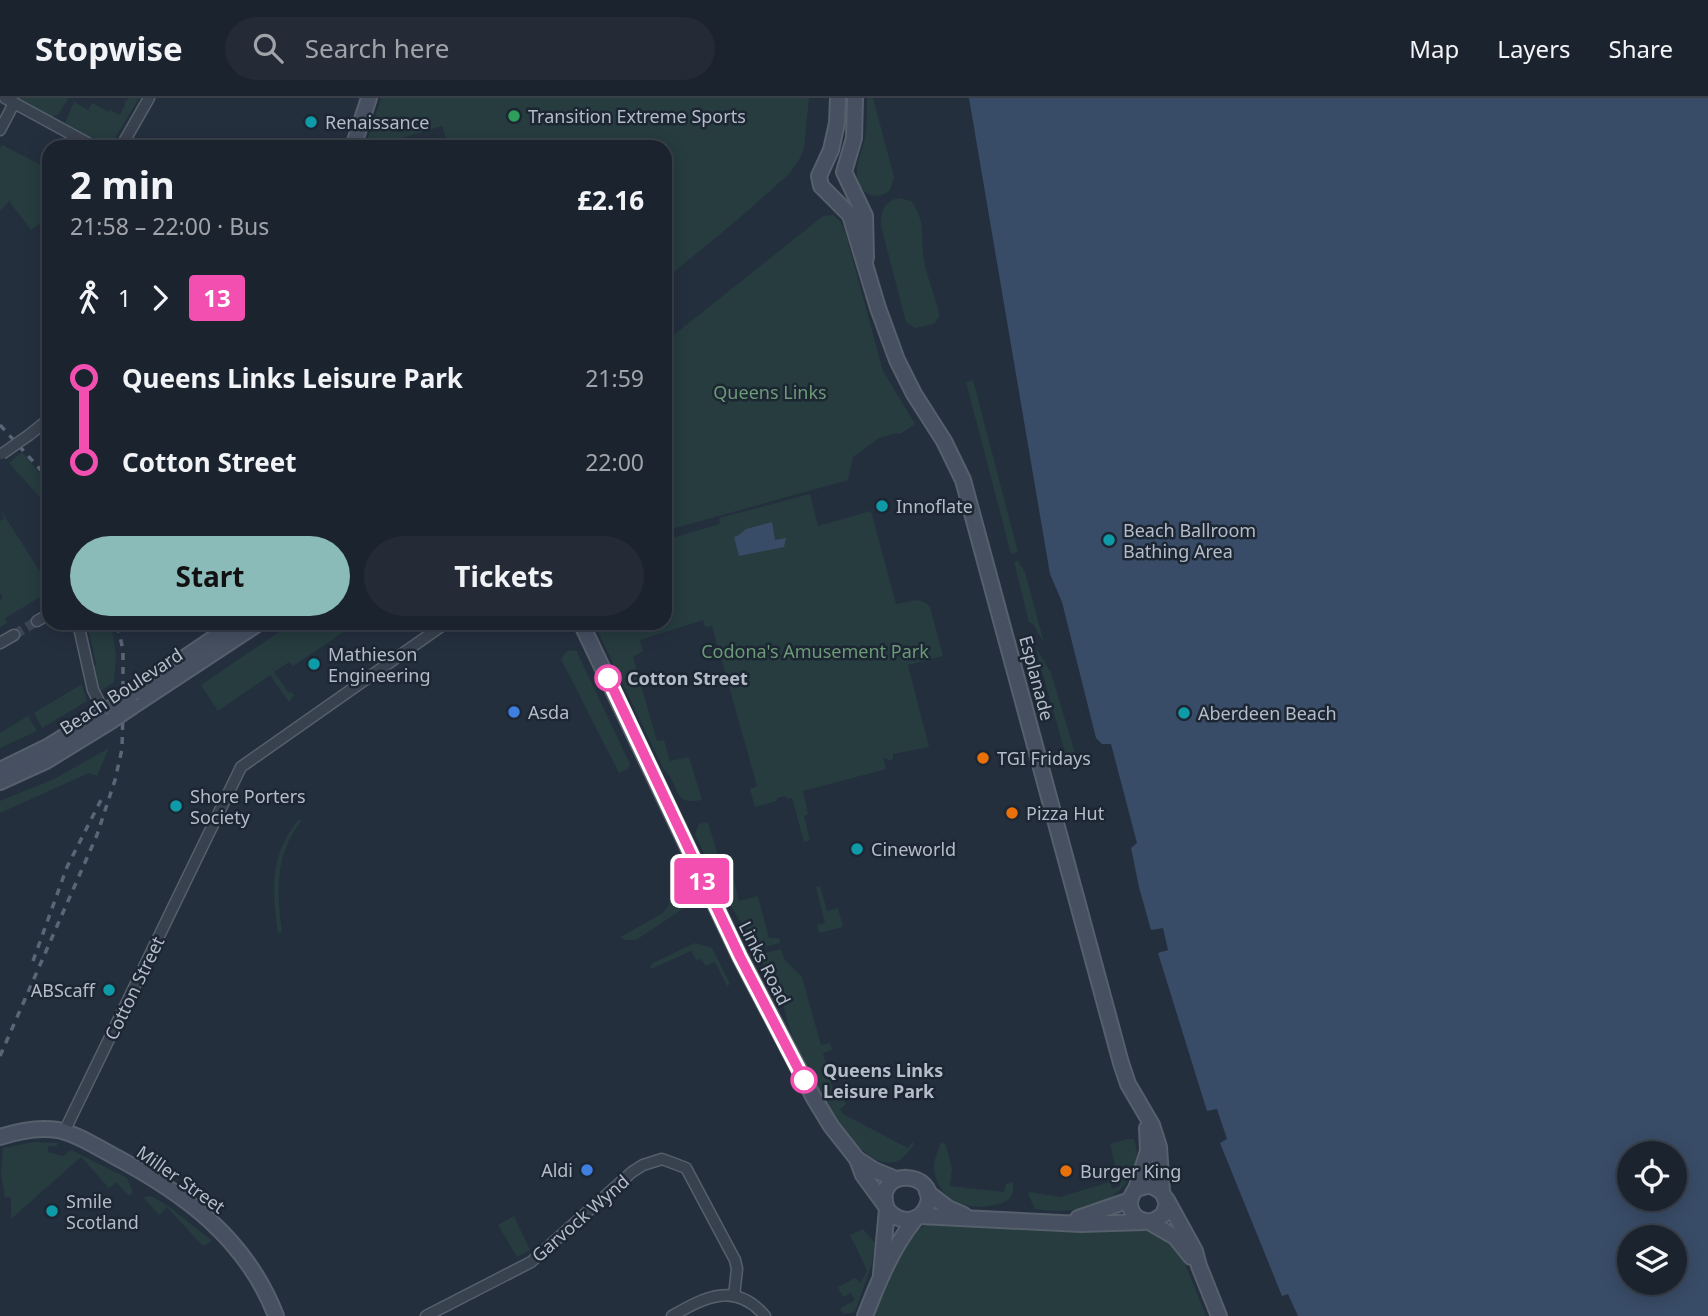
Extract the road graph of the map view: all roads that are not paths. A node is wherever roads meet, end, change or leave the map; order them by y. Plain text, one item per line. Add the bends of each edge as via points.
1 (149, 98) edge
2 (369, 98) edge
3 (838, 98) edge
4 (855, 98) edge
5 (10, 101) edge
6 (0, 130) edge
7 (82, 140) edge
8 (125, 140) edge
9 (355, 140) edge
10 (866, 263) junction
11 (42, 425) edge
12 (1, 455) edge
13 (42, 618) edge
14 (37, 621) tunnel mouth
15 (80, 630) edge
16 (227, 630) edge
17 (247, 630) edge
18 (436, 630) edge
19 (584, 630) edge
20 (14, 635) tunnel mouth
21 (0, 643) edge
22 (134, 699) junction
23 (109, 715) junction
24 (0, 770) edge
25 (0, 782) edge
26 (1145, 1113) junction
27 (64, 1132) junction
28 (5, 1135) edge
29 (857, 1159) junction
30 (896, 1179) junction
31 (927, 1192) junction
32 (1133, 1195) junction
33 (1164, 1196) junction
34 (886, 1207) junction
35 (918, 1217) junction
36 (969, 1217) junction
37 (1147, 1222) junction
38 (1049, 1223) junction
39 (1199, 1266) junction
40 (881, 1274) junction
41 (734, 1296) junction
42 (276, 1316) edge
43 (426, 1316) edge
44 (672, 1316) edge
45 (765, 1316) edge
46 (865, 1316) edge
47 (1219, 1316) edge

1 - 8 street
2 - 9 street
3 - 10 street, Esplanade via 831,150 819,176 821,186 850,215
4 - 10 street, Esplanade via 855,130 844,172 865,216
5 - 6 street
5 - 7 street
10 - 26 street, Esplanade via 897,360 963,480 1121,1063
11 - 12 street, bridge
13 - 14 street
15 - 23 street via 93,690
16 - 22 street, Beach Boulevard
17 - 22 street, Beach Boulevard
18 - 27 street, Cotton Street via 241,767
19 - 29 street, Links Road via 754,987 831,1126
20 - 21 street
22 - 23 street, Beach Boulevard, bridge
23 - 24 street, Beach Boulevard
23 - 25 street, Beach Boulevard via 46,761
26 - 32 street, Esplanade via 1148,1151
26 - 33 street, Esplanade via 1159,1147
27 - 28 street via 42,1129
27 - 42 street, Miller Street via 141,1170 211,1221 255,1271
29 - 30 street, Links Road
29 - 34 street, Links Road
30 - 31 street via 913,1178
30 - 34 street via 885,1193
31 - 35 street via 928,1202
31 - 36 street
32 - 33 street via 1150,1185
32 - 37 street via 1132,1212
32 - 38 street via 1087,1216
33 - 37 street via 1163,1215
33 - 39 street, Esplanade
34 - 35 street via 897,1218
34 - 40 street
35 - 36 street
35 - 40 street
36 - 38 street
37 - 38 street
37 - 39 street, Esplanade via 1175,1237
39 - 47 street, Esplanade
40 - 46 street
41 - 43 street, Garvock Wynd via 737,1269 726,1240 686,1168 662,1160 632,1172 531,1262
41 - 44 street via 704,1298
41 - 45 street

